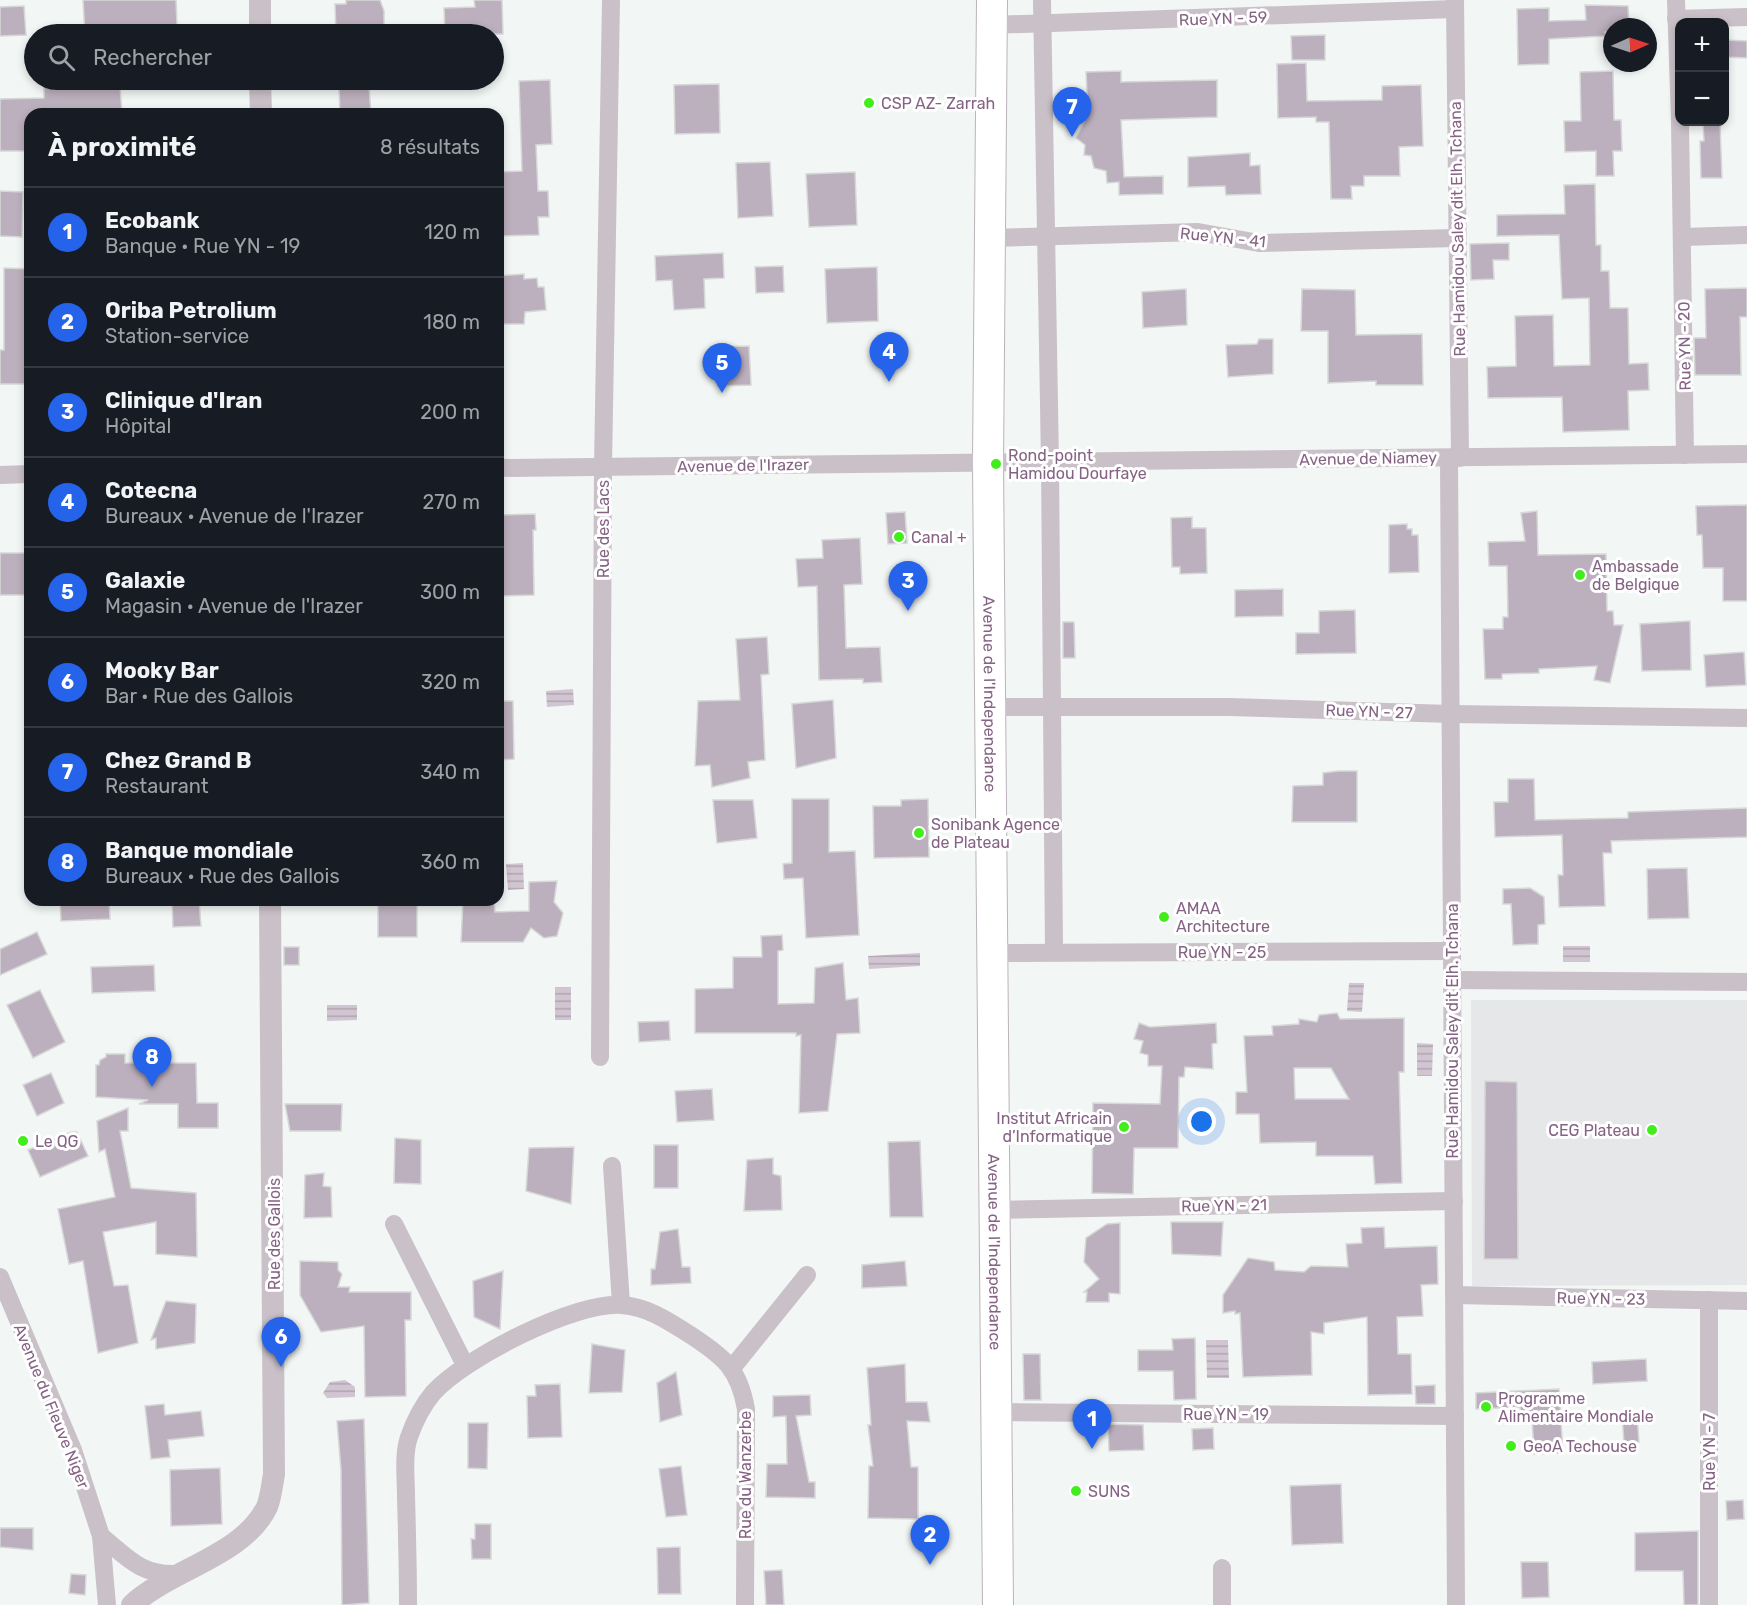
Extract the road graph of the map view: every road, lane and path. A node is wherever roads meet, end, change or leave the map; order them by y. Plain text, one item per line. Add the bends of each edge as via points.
1 (260, 0) edge
2 (610, 0) edge
3 (1042, 0) edge
4 (1676, 0) edge
5 (1455, 4) edge
6 (992, 13) edge
7 (1747, 17) edge
8 (1676, 18) edge
9 (1712, 18) edge
10 (260, 24) edge
11 (1042, 25) junction
12 (260, 90) edge
13 (261, 108) edge
14 (1680, 126) edge
15 (1747, 235) edge
16 (1047, 237) junction
17 (1683, 237) junction
18 (990, 238) junction
19 (1456, 238) junction
20 (1747, 454) edge
21 (1685, 455) junction
22 (1455, 458) junction
23 (1050, 462) junction
24 (988, 463) junction
25 (603, 466) junction
26 (504, 468) edge
27 (24, 474) edge
28 (0, 475) edge
29 (990, 707) junction
30 (1052, 707) junction
31 (1450, 714) junction
32 (1747, 718) edge
33 (270, 906) edge
34 (1452, 951) junction
35 (1054, 952) junction
36 (993, 953) junction
37 (1452, 980) junction
38 (1747, 982) edge
39 (600, 1057) dead end
40 (612, 1166) dead end
41 (1454, 1201) junction
42 (995, 1210) junction
43 (394, 1224) dead end
44 (807, 1275) dead end
45 (0, 1277) edge
46 (1454, 1295) junction
47 (1709, 1300) junction
48 (1747, 1301) edge
49 (621, 1304) junction
50 (465, 1365) junction
51 (732, 1368) junction
52 (996, 1412) junction
53 (1455, 1416) junction
54 (101, 1536) junction
55 (1222, 1568) dead end
56 (176, 1574) junction
57 (107, 1605) edge
58 (132, 1605) edge
59 (408, 1605) edge
60 (745, 1605) edge
61 (998, 1605) edge
62 (1222, 1605) edge
63 (1456, 1605) edge
64 (1709, 1605) edge

1 - 10 street
2 - 25 street, Rue des Lacs
3 - 11 street
4 - 8 street, Rue YN - 20
5 - 11 street, Rue YN - 59
5 - 19 street, Rue Hamidou Saley dit Elh. Tchana
6 - 11 street, Rue YN - 59
6 - 18 highway, Avenue de l'Independance
7 - 9 street
11 - 16 street
12 - 13 street
14 - 17 street, Rue YN - 20
15 - 17 street
16 - 18 street, Rue YN - 41
16 - 19 street, Rue YN - 41 via 1198,232 1259,243
16 - 23 street
17 - 21 street, Rue YN - 20
18 - 24 highway, Avenue de l'Independance
19 - 22 street, Rue Hamidou Saley dit Elh. Tchana
20 - 21 street, Avenue de Niamey
21 - 22 street, Avenue de Niamey
22 - 23 street, Avenue de Niamey
22 - 31 street, Rue Hamidou Saley dit Elh. Tchana
23 - 24 street, Avenue de Niamey
23 - 30 street
24 - 25 street, Avenue de l'Irazer
24 - 29 highway, Avenue de l'Independance
25 - 26 street, Avenue de l'Irazer
25 - 39 street, Rue des Lacs
27 - 28 street
29 - 30 street, Rue YN - 27
29 - 36 highway, Avenue de l'Independance
30 - 31 street, Rue YN - 27 via 1229,707
30 - 35 street
31 - 32 street, Rue YN - 27
31 - 34 street, Rue Hamidou Saley dit Elh. Tchana
33 - 56 street, Rue des Gallois via 274,1474 268,1505 256,1524 225,1550
34 - 35 street, Rue YN - 25
34 - 37 street, Rue Hamidou Saley dit Elh. Tchana
35 - 36 street, Rue YN - 25
36 - 42 highway, Avenue de l'Independance
37 - 38 street
37 - 41 street, Rue Hamidou Saley dit Elh. Tchana
40 - 49 street
41 - 42 street, Rue YN - 21
41 - 46 street, Rue Hamidou Saley dit Elh. Tchana
42 - 52 highway, Avenue de l'Independance
43 - 50 street
44 - 51 street
45 - 54 street, Avenue du Fleuve Niger via 73,1450
46 - 47 street, Rue YN - 23
46 - 53 street, Rue Hamidou Saley dit Elh. Tchana
47 - 48 street, Rue YN - 23
47 - 64 street, Rue YN - 7
49 - 50 street, Rue du Wanzerbe via 598,1305 546,1324
49 - 51 street, Rue du Wanzerbe via 664,1318 721,1355
50 - 59 street, Rue du Wanzerbe via 432,1394 408,1439
51 - 60 street, Rue du Wanzerbe via 746,1408
52 - 53 street, Rue YN - 19
52 - 61 highway, Avenue de l'Independance
53 - 63 street, Rue Hamidou Saley dit Elh. Tchana
54 - 56 street via 140,1568 156,1575
54 - 57 street, Avenue du Fleuve Niger
55 - 62 street
56 - 58 street, Rue des Gallois

